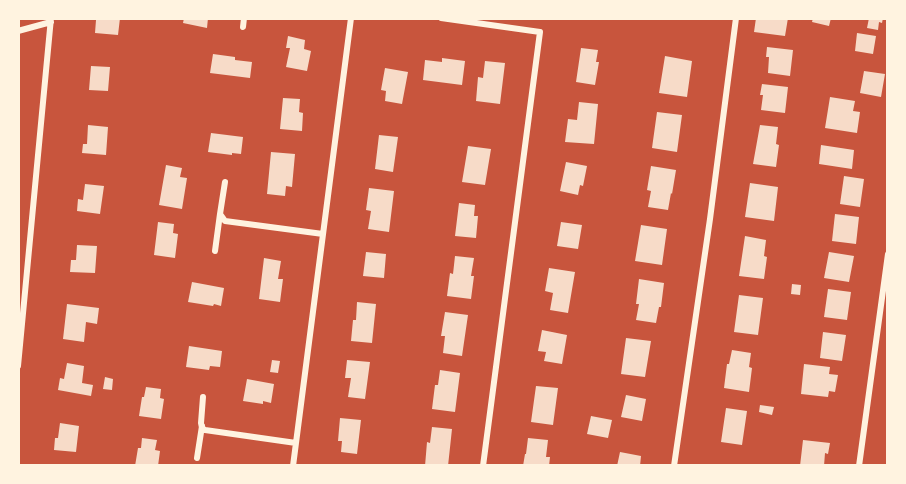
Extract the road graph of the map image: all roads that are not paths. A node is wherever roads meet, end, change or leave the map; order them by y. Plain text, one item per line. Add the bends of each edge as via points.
1 (244, 18) edge
2 (351, 18) edge
3 (441, 18) edge
4 (736, 18) edge
5 (51, 20) edge
6 (243, 27) dead end
7 (18, 31) edge
8 (225, 182) dead end
9 (220, 214) junction
10 (323, 234) junction
11 (214, 251) dead end
12 (888, 254) edge
13 (18, 366) edge
14 (203, 397) dead end
15 (202, 426) junction
16 (296, 443) junction
17 (197, 458) dead end
18 (293, 466) edge
19 (483, 466) edge
20 (674, 466) edge
21 (859, 466) edge

1 - 6 street
2 - 10 street
3 - 19 street via 540,32
4 - 20 street
5 - 7 street
5 - 13 street
8 - 9 street
9 - 10 street via 228,222
9 - 11 street
10 - 16 street
12 - 21 street
14 - 15 street
15 - 16 street via 207,431
15 - 17 street
16 - 18 street

